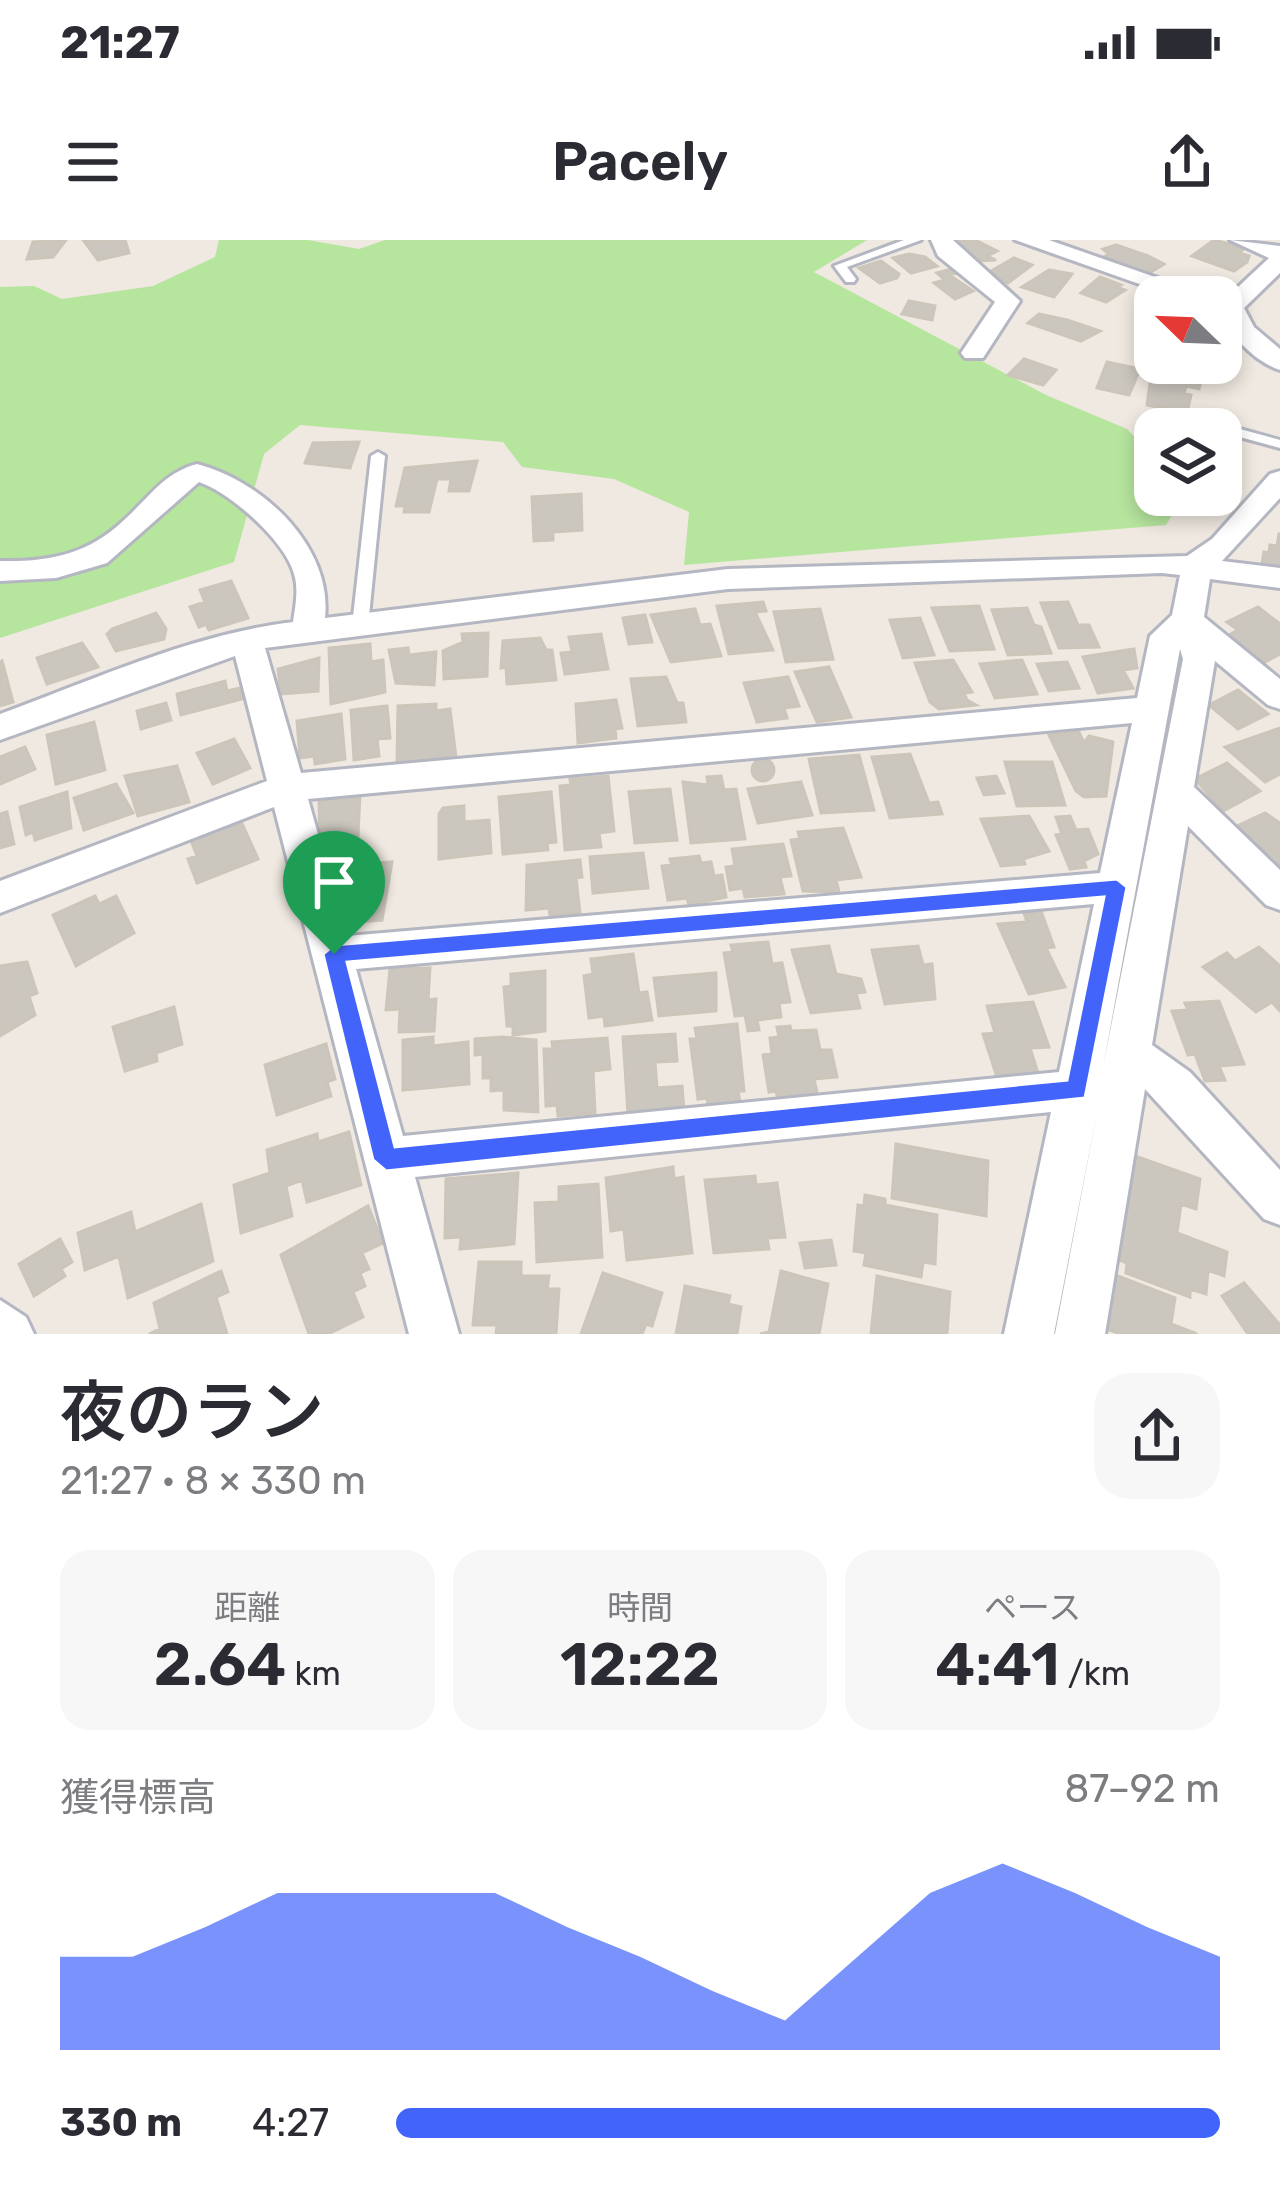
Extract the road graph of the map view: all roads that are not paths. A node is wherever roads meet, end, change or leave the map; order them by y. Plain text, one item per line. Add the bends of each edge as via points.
1 (914, 240) edge
2 (942, 240) edge
3 (1025, 240) edge
4 (1241, 240) edge
5 (1280, 257) edge
6 (1136, 276) edge
7 (850, 279) dead end
8 (1242, 291) edge
9 (1242, 328) edge
10 (974, 353) dead end
11 (1280, 362) edge
12 (1242, 434) edge
13 (1280, 444) edge
14 (378, 456) dead end
15 (1280, 480) edge
16 (1197, 564) junction
17 (0, 571) edge
18 (1280, 578) edge
19 (1187, 620) junction
20 (360, 626) junction
21 (307, 633) junction
22 (247, 640) junction
23 (1280, 697) edge
24 (1151, 710) junction
25 (0, 727) edge
26 (286, 788) junction
27 (1173, 788) junction
28 (1117, 887) junction
29 (1280, 894) edge
30 (0, 897) edge
31 (334, 954) junction
32 (1126, 1069) junction
33 (1077, 1090) junction
34 (386, 1160) junction
35 (1280, 1203) edge
36 (0, 1325) edge
37 (9, 1334) edge
38 (434, 1334) edge
39 (1029, 1334) edge
40 (1080, 1334) edge

1 - 7 lane via 840,266
2 - 10 street via 1008,302
3 - 6 street
4 - 5 street
5 - 8 street
9 - 11 street
12 - 13 lane
14 - 20 lane
15 - 16 street
16 - 18 street
16 - 19 street
16 - 20 street via 728,579
17 - 21 street via 99,554 166,488 208,475 236,487 308,560 315,581
19 - 23 street
19 - 24 street via 1166,635
19 - 27 street via 1199,659
20 - 21 street
21 - 22 street
22 - 25 street
22 - 26 street
24 - 26 street
24 - 28 street
26 - 30 street
26 - 31 street
27 - 29 street
27 - 32 street
28 - 31 street
28 - 33 street
31 - 34 street
32 - 33 street
32 - 35 street via 1175,1086
32 - 40 street
33 - 34 street
33 - 39 street
34 - 38 street
36 - 37 street

